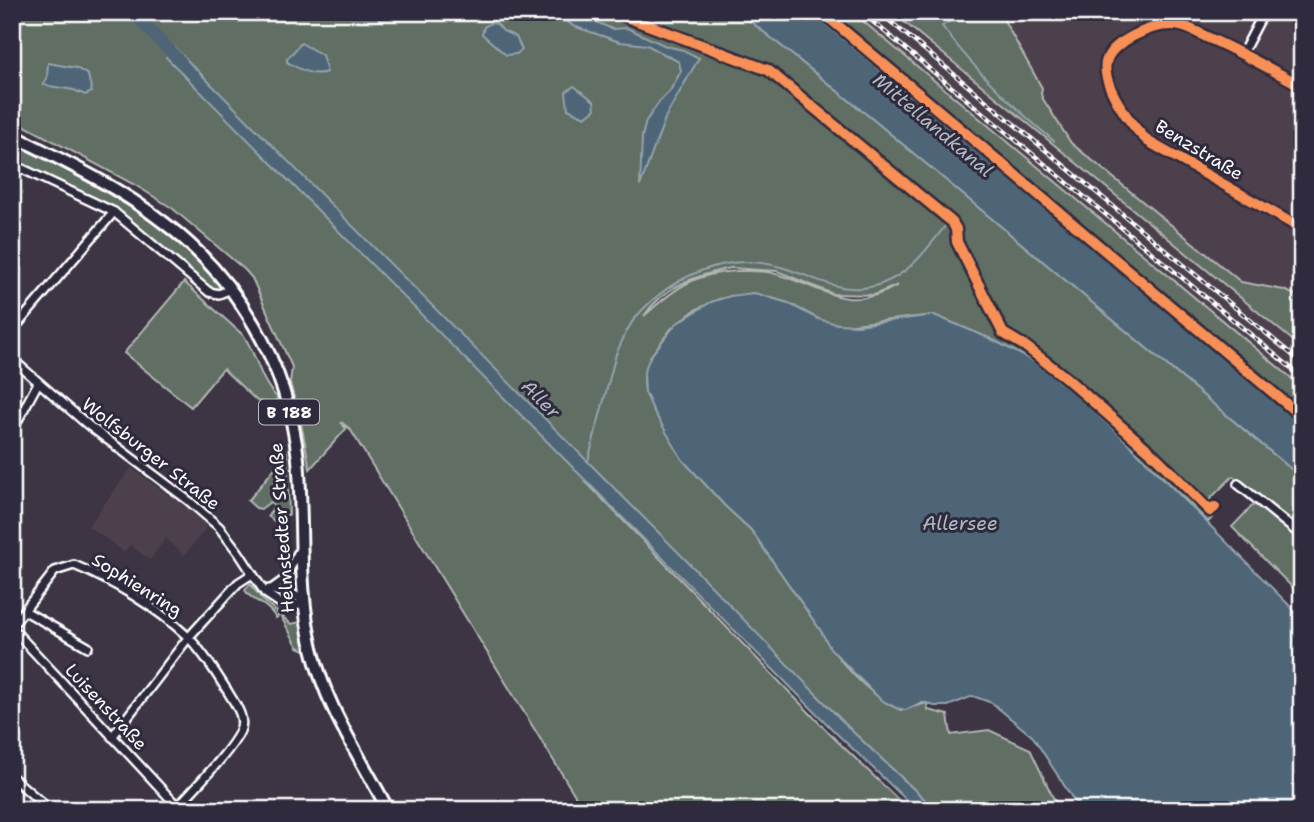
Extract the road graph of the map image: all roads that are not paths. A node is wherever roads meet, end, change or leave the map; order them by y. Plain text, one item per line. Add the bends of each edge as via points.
1 (1264, 12) edge
2 (1242, 54) junction
3 (1302, 86) edge
4 (12, 135) edge
5 (12, 164) edge
6 (114, 212) junction
7 (1302, 229) edge
8 (231, 289) junction
9 (12, 331) edge
10 (12, 359) edge
11 (38, 383) junction
12 (12, 410) edge
13 (22, 412) junction
14 (12, 431) edge
15 (1238, 484) dead end
16 (1302, 536) edge
17 (301, 547) junction
18 (252, 574) junction
19 (259, 584) junction
20 (270, 590) junction
21 (304, 601) junction
22 (24, 611) junction
23 (12, 627) edge
24 (188, 638) junction
25 (88, 647) dead end
26 (112, 737) junction
27 (360, 762) junction
28 (12, 777) edge
29 (176, 808) edge
30 (50, 810) edge
31 (382, 810) edge
32 (388, 810) edge

1 - 2 street
2 - 3 street, Benzstraße
2 - 7 street, Benzstraße via 1184,27 1155,27 1112,51 1106,77 1133,126 1149,142
4 - 8 main road, Helmstedter Straße / B 188 via 146,209 182,236
5 - 6 street
6 - 8 street via 209,292
6 - 9 street
8 - 17 main road, Helmstedter Straße / B 188 via 267,349 286,400 298,459
10 - 11 street, Wolfsburger Straße
11 - 13 street
11 - 18 street, Wolfsburger Straße via 195,506 229,539
12 - 13 street
13 - 14 street
15 - 16 street
17 - 20 street via 284,580
17 - 21 main road, Helmstedter Straße / B 188
18 - 19 street, Wolfsburger Straße
18 - 24 street
19 - 20 street, Wolfsburger Straße
19 - 21 street, Wolfsburger Straße via 280,603 296,606
20 - 21 street, Wolfsburger Straße
21 - 27 main road, Helmstedter Straße / B 188 via 312,648 332,709
22 - 23 street, Sophienring
22 - 24 street, Sophienring via 55,570 74,565 134,598
22 - 25 street
23 - 26 street, Luisenstraße
24 - 26 street
24 - 29 street, Sophienring via 240,712 242,724
26 - 29 street, Luisenstraße
27 - 31 main road, B 188
27 - 32 main road
28 - 30 street

